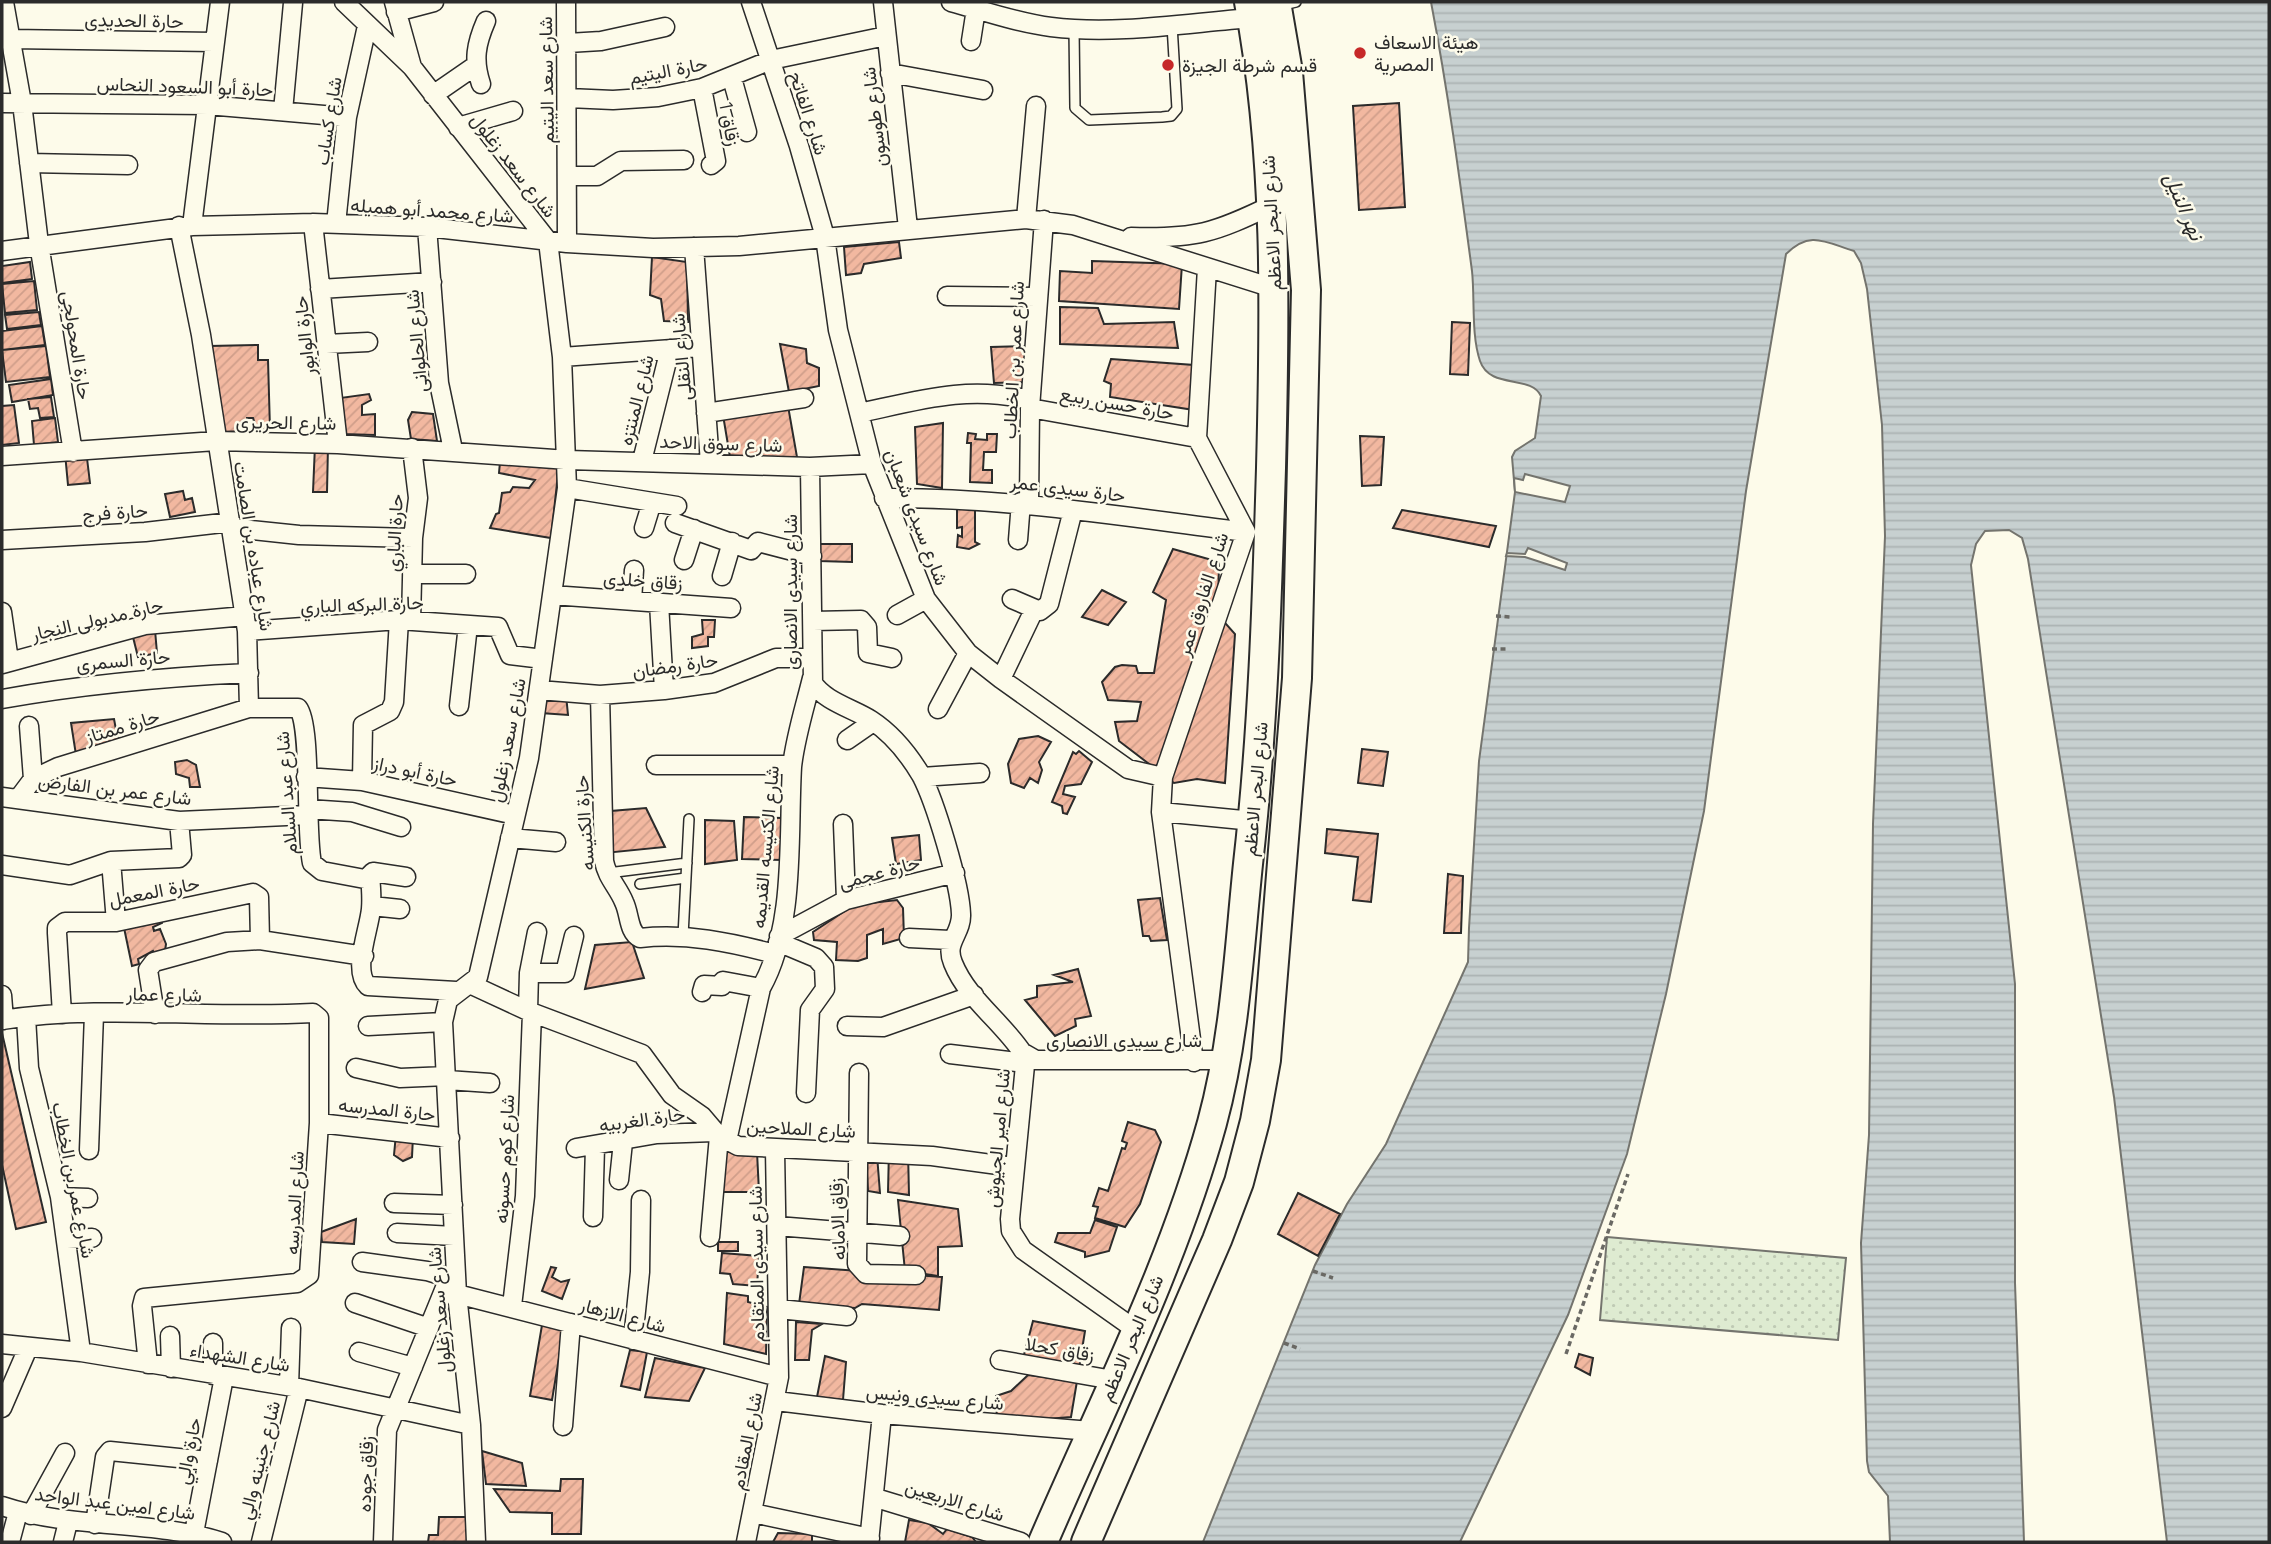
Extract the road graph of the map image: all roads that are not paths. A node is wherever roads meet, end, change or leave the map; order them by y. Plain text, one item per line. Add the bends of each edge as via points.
1 (4, 2) edge
2 (219, 2) edge
3 (344, 2) edge
4 (434, 2) edge
5 (566, 2) edge
6 (751, 2) edge
7 (883, 2) edge
8 (951, 2) edge
9 (293, 3) edge
10 (1270, 6) edge
11 (395, 7) edge
12 (976, 9) junction
13 (486, 21) dead end
14 (1172, 24) junction
15 (367, 26) junction
16 (7, 27) edge
17 (665, 27) dead end
18 (1074, 29) junction
19 (886, 36) junction
20 (971, 41) dead end
21 (214, 42) junction
22 (568, 43) junction
23 (771, 60) junction
24 (475, 66) junction
25 (412, 67) junction
26 (890, 73) junction
27 (732, 78) junction
28 (481, 84) dead end
29 (702, 88) junction
30 (984, 90) dead end
31 (433, 95) junction
32 (568, 98) junction
33 (2, 103) edge
34 (22, 103) junction
35 (207, 105) junction
36 (1036, 106) dead end
37 (283, 111) junction
38 (513, 111) dead end
39 (347, 117) junction
40 (458, 127) junction
41 (747, 132) dead end
42 (684, 160) dead end
43 (29, 163) junction
44 (128, 165) dead end
45 (711, 165) dead end
46 (567, 176) junction
47 (1272, 205) junction
48 (1035, 219) junction
49 (313, 223) junction
50 (336, 224) junction
51 (185, 226) junction
52 (427, 227) junction
53 (908, 228) junction
54 (825, 237) junction
55 (1110, 237) junction
56 (548, 241) junction
57 (567, 243) junction
58 (39, 244) junction
59 (694, 247) junction
60 (2, 251) edge
61 (1207, 268) junction
62 (432, 282) junction
63 (320, 289) junction
64 (1276, 289) junction
65 (947, 296) dead end
66 (1037, 298) junction
67 (368, 342) dead end
68 (326, 344) junction
69 (699, 347) junction
70 (670, 349) junction
71 (562, 357) junction
72 (804, 398) dead end
73 (1030, 404) junction
74 (706, 413) junction
75 (860, 413) junction
76 (1197, 438) junction
77 (216, 441) junction
78 (338, 444) junction
79 (412, 448) junction
80 (453, 450) junction
81 (73, 452) junction
82 (2, 456) edge
83 (568, 460) junction
84 (642, 461) junction
85 (710, 463) junction
86 (872, 464) junction
87 (810, 467) junction
88 (567, 488) junction
89 (884, 498) junction
90 (652, 502) junction
91 (1025, 503) junction
92 (1073, 510) junction
93 (231, 525) junction
94 (644, 528) dead end
95 (694, 529) junction
96 (1246, 532) junction
97 (413, 538) junction
98 (2, 540) edge
99 (1018, 540) dead end
100 (732, 542) junction
101 (812, 556) junction
102 (684, 560) dead end
103 (634, 570) dead end
104 (412, 574) junction
105 (466, 574) dead end
106 (722, 576) dead end
107 (552, 595) junction
108 (926, 599) junction
109 (1012, 599) dead end
110 (632, 601) junction
111 (659, 603) junction
112 (731, 608) dead end
113 (1034, 610) junction
114 (2, 612) edge
115 (897, 615) dead end
116 (405, 620) junction
117 (813, 621) junction
118 (246, 623) junction
119 (468, 625) junction
120 (968, 653) junction
121 (812, 658) junction
122 (892, 658) dead end
123 (543, 659) junction
124 (6, 662) edge
125 (250, 673) junction
126 (812, 678) junction
127 (1001, 679) junction
128 (540, 690) junction
129 (664, 690) junction
130 (600, 695) junction
131 (2, 699) edge
132 (459, 706) dead end
133 (249, 708) junction
134 (937, 709) dead end
135 (873, 722) junction
136 (29, 726) dead end
137 (848, 740) dead end
138 (656, 765) dead end
139 (792, 765) junction
140 (980, 773) dead end
141 (306, 777) junction
142 (922, 777) junction
143 (1163, 777) junction
144 (33, 779) junction
145 (362, 781) junction
146 (10, 798) edge
147 (308, 812) junction
148 (1161, 812) junction
149 (515, 815) junction
150 (690, 819) dead end
151 (179, 821) junction
152 (1253, 821) junction
153 (843, 824) dead end
154 (401, 827) dead end
155 (510, 838) junction
156 (556, 842) dead end
157 (111, 861) junction
158 (687, 863) junction
159 (2, 865) edge
160 (607, 873) junction
161 (955, 873) junction
162 (371, 876) junction
163 (406, 877) dead end
164 (686, 878) junction
165 (640, 884) dead end
166 (846, 900) junction
167 (372, 906) junction
168 (400, 909) dead end
169 (116, 922) junction
170 (537, 932) dead end
171 (575, 936) dead end
172 (683, 936) junction
173 (909, 938) dead end
174 (260, 940) junction
175 (950, 940) junction
176 (777, 944) junction
177 (364, 956) junction
178 (529, 973) junction
179 (464, 988) junction
180 (761, 988) junction
181 (702, 992) dead end
182 (2, 995) edge
183 (974, 995) junction
184 (530, 1012) junction
185 (62, 1013) junction
186 (94, 1013) junction
187 (155, 1014) junction
188 (26, 1017) junction
189 (3, 1020) edge
190 (321, 1022) joint
191 (443, 1022) junction
192 (368, 1026) dead end
193 (847, 1026) dead end
194 (950, 1054) dead end
195 (1025, 1059) junction
196 (1227, 1060) junction
197 (1194, 1062) junction
198 (356, 1068) dead end
199 (859, 1073) dead end
200 (447, 1078) junction
201 (489, 1083) dead end
202 (806, 1093) dead end
203 (319, 1123) junction
204 (720, 1137) junction
205 (450, 1138) junction
206 (623, 1142) junction
207 (595, 1147) junction
208 (576, 1148) dead end
209 (89, 1150) dead end
210 (775, 1150) junction
211 (857, 1152) junction
212 (1013, 1167) junction
213 (619, 1180) dead end
214 (60, 1197) junction
215 (88, 1198) dead end
216 (641, 1200) dead end
217 (394, 1203) dead end
218 (453, 1205) junction
219 (593, 1217) dead end
220 (777, 1226) junction
221 (857, 1232) junction
222 (397, 1233) dead end
223 (454, 1236) junction
224 (900, 1236) dead end
225 (710, 1237) dead end
226 (92, 1238) dead end
227 (67, 1239) junction
228 (362, 1262) dead end
229 (916, 1275) dead end
230 (454, 1284) junction
231 (355, 1303) dead end
232 (512, 1307) junction
233 (779, 1309) junction
234 (848, 1316) dead end
235 (571, 1323) junction
236 (291, 1328) dead end
237 (429, 1328) junction
238 (1136, 1329) junction
239 (170, 1336) dead end
240 (633, 1340) junction
241 (212, 1343) dead end
242 (2, 1344) edge
243 (28, 1348) junction
244 (80, 1352) junction
245 (359, 1352) dead end
246 (1000, 1360) dead end
247 (148, 1364) junction
248 (413, 1367) junction
249 (171, 1368) junction
250 (219, 1376) junction
251 (779, 1377) junction
252 (1113, 1380) junction
253 (294, 1387) junction
254 (776, 1401) junction
255 (2, 1408) edge
256 (396, 1410) junction
257 (882, 1414) junction
258 (471, 1425) junction
259 (563, 1426) dead end
260 (1091, 1431) junction
261 (65, 1453) dead end
262 (208, 1461) junction
263 (876, 1498) junction
264 (17, 1511) edge
265 (753, 1513) junction
266 (68, 1522) junction
267 (95, 1524) junction
268 (127, 1535) edge
269 (186, 1535) edge
270 (869, 1540) edge
271 (10, 1542) edge
272 (63, 1542) edge
273 (222, 1542) edge
274 (261, 1542) edge
275 (383, 1542) edge
276 (476, 1542) edge
277 (746, 1542) edge
278 (1021, 1542) edge
279 (1043, 1542) edge
280 (1086, 1542) edge

1 - 16 street, حارة المحولجى
2 - 21 street, شارع عباده بن الصامت
3 - 15 street, شارع سعد زغلول
4 - 11 street
5 - 22 street, شارع سعد اليتيم
6 - 23 street, شارع الفاتح
7 - 19 street, شارع طوسون
8 - 12 street
9 - 37 street
10 - 14 street
10 - 47 main road, شارع البحر الاعظم
10 - 280 main road, شارع البحر الاعظم via 1288,72 1306,290 1297,678 1266,1060 1242,1170 1217,1240
11 - 25 street
12 - 18 street
12 - 20 street
13 - 24 street via 476,42
14 - 18 street
14 - 18 lane via 1177,109 1162,117 1089,120 1080,116 1073,99
15 - 25 street, شارع سعد زغلول
15 - 39 street, شارع كساب
16 - 21 street, حارة الحديدى
16 - 34 street, حارة المحولجى
17 - 22 street
19 - 23 street, حارة اليتيم
19 - 26 street, شارع طوسون
21 - 35 street, شارع عباده بن الصامت
22 - 32 street, شارع سعد اليتيم
23 - 27 street, حارة اليتيم
23 - 54 street, شارع الفاتح
24 - 28 street
24 - 31 street
25 - 31 street, شارع سعد زغلول
26 - 30 street
26 - 53 street, شارع طوسون
27 - 29 street, حارة اليتيم
27 - 41 street
29 - 32 street, حارة اليتيم via 658,97
29 - 45 street, زقاق 1 via 716,161
31 - 40 street, شارع سعد زغلول
32 - 46 street, شارع سعد اليتيم
33 - 34 street, حارة أبو السعود النحاس
34 - 35 street, حارة أبو السعود النحاس
34 - 43 street, حارة المحولجى
35 - 37 street, حارة أبو السعود النحاس
35 - 51 street, شارع عباده بن الصامت
36 - 48 street
37 - 39 street, حارة أبو السعود النحاس
38 - 40 street
39 - 50 street, شارع كساب
40 - 56 street, شارع سعد زغلول
42 - 46 street via 621,161 597,176
43 - 44 street
43 - 58 street, حارة المحولجى
46 - 57 street, شارع سعد اليتيم
47 - 55 street, شارع محمد أبو هميله via 1195,237
47 - 64 main road, شارع البحر الاعظم
48 - 53 street, شارع محمد أبو هميله
48 - 55 street, شارع محمد أبو هميله
48 - 66 street, شارع عمر بن الخطاب
49 - 50 street, شارع محمد أبو هميله
49 - 51 street, شارع محمد أبو هميله
49 - 63 street, حارة الوابور
50 - 52 street, شارع محمد أبو هميله
51 - 58 street, شارع محمد أبو هميله
51 - 77 street, شارع عباده بن الصامت
52 - 56 street, شارع محمد أبو هميله
52 - 62 street, شارع الحلوانى
53 - 54 street, شارع محمد أبو هميله
54 - 59 street, شارع محمد أبو هميله
54 - 75 street, شارع سيدى شعبان via 838,330
55 - 61 street, شارع محمد أبو هميله
56 - 57 street, شارع محمد أبو هميله
56 - 71 street, شارع سعد زغلول
57 - 59 street, شارع محمد أبو هميله
58 - 60 street, شارع محمد أبو هميله
58 - 81 street, حارة المحولجى
59 - 69 street, شارع النقلى
61 - 64 street, شارع محمد أبو هميله
61 - 76 street
62 - 63 street
62 - 80 street, شارع الحلوانى via 439,383
63 - 68 street, حارة الوابور
64 - 152 main road, شارع البحر الاعظم via 1265,676
65 - 66 street
66 - 73 street, شارع عمر بن الخطاب
67 - 68 street
68 - 78 street, حارة الوابور
69 - 70 street
69 - 74 street, شارع النقلى
70 - 71 street
70 - 84 street, شارع المنتزه
71 - 83 street, شارع سعد زغلول
72 - 74 street
73 - 75 street, حارة حسن ربيع via 978,391
73 - 76 street, حارة حسن ربيع
73 - 91 street, شارع عمر بن الخطاب
74 - 85 street, شارع النقلى
75 - 86 street, شارع سيدى شعبان
76 - 96 street, شارع الفاروق عمر
77 - 78 street, شارع الحريرى
77 - 81 street, شارع الحريرى
77 - 93 street, شارع عباده بن الصامت
78 - 79 street, شارع الحريرى
79 - 80 street, شارع الحريرى
79 - 97 street, حارة الباري via 418,498
80 - 83 street, شارع الحريرى
81 - 82 street, شارع الحريرى
83 - 84 street, شارع سوق الاحد
83 - 88 street, شارع سعد زغلول
84 - 85 street, شارع سوق الاحد
85 - 87 street, شارع سوق الاحد
86 - 87 street, شارع سوق الاحد
86 - 89 street, شارع سيدى شعبان
87 - 101 street, شارع سيدى الانصارى
88 - 90 street
88 - 107 street, شارع سعد زغلول
89 - 91 street, حارة سيدى عمر
89 - 108 street, شارع سيدى شعبان
90 - 94 street
90 - 95 street
91 - 92 street, حارة سيدى عمر
91 - 99 street
92 - 96 street, حارة سيدى عمر
92 - 113 street via 1049,604 1045,610
93 - 97 street, حارة فرج via 299,535
93 - 98 street, حارة فرج
93 - 118 street, شارع عباده بن الصامت
95 - 100 street
95 - 102 street
96 - 143 street, شارع الفاروق عمر
97 - 104 street, حارة الباري
100 - 101 street via 751,550 758,542
100 - 106 street
101 - 117 street, شارع سيدى الانصارى
103 - 110 street
104 - 105 street
104 - 116 street, حارة الباري
107 - 110 street, زقاق خلدى
107 - 123 street, شارع سعد زغلول
108 - 115 street
108 - 120 street, شارع سيدى شعبان
109 - 113 street
110 - 111 street, زقاق خلدى
111 - 112 street, زقاق خلدى
111 - 129 street
113 - 127 street
114 - 124 street
116 - 118 street, حارة البركه الباري
116 - 119 street, حارة البركه الباري
116 - 145 street, حارة الباري via 394,702 390,711 362,726
117 - 121 street, شارع سيدى الانصارى
117 - 122 street via 861,620 867,627 868,653
118 - 124 street, حارة مدبولى النجار via 145,625
118 - 125 street, شارع عباده بن الصامت
119 - 123 street, حارة البركه الباري via 498,627 512,656
119 - 132 street
120 - 127 street, شارع سيدى شعبان
120 - 134 street
121 - 126 street, شارع سيدى الانصارى
121 - 129 street, حارة رمضان via 776,658 713,683
123 - 128 street, شارع سعد زغلول
125 - 131 street, حارة السمرى via 107,681
125 - 133 street, شارع عباده بن الصامت
126 - 135 street, شارع سيدى الانصارى via 820,692
126 - 139 street, شارع الكنيسه القديمه
127 - 143 street, شارع سيدى شعبان via 1128,769
128 - 130 street, حارة رمضان
128 - 149 street, شارع سعد زغلول
129 - 130 street, حارة رمضان
130 - 160 street, حارة الكنيسه
133 - 141 street, شارع عبد السلام via 300,710
133 - 144 street, حارة ممتاز via 58,767
135 - 137 street
135 - 142 street, شارع سيدى الانصارى via 901,747
136 - 144 street
138 - 139 street
139 - 176 street, شارع الكنيسه القديمه via 793,817
140 - 142 street
141 - 145 street, حارة أبو دراز
141 - 147 street, شارع عبد السلام
142 - 161 street, شارع سيدى الانصارى
143 - 148 street, شارع الفاروق عمر
144 - 146 street, حارة ممتاز
145 - 149 street, حارة أبو دراز
146 - 151 street, شارع عمر بن الفارض
147 - 151 street, شارع عمر بن الفارض
147 - 154 street, شارع عمر بن الفارض via 352,812
147 - 162 street, شارع عبد السلام via 316,868
148 - 152 street
148 - 197 street
149 - 155 street, شارع سعد زغلول
150 - 158 lane
151 - 157 street via 179,858
152 - 196 main road, شارع البحر الاعظم
153 - 166 street
155 - 156 street
155 - 179 street, شارع سعد زغلول via 480,968
157 - 159 street via 70,875
157 - 169 street
158 - 160 lane
158 - 164 lane
160 - 172 street, حارة الكنيسه via 624,901 633,933 640,938
161 - 166 street, حارة عجمى
161 - 175 street, شارع سيدى الانصارى via 962,918
162 - 163 street
162 - 167 street
164 - 165 lane
164 - 172 lane
166 - 176 street, حارة عجمى
167 - 168 street
167 - 177 street
169 - 174 street, حارة المعمل via 253,893 259,897
169 - 185 street, حارة المعمل via 65,922 57,928
170 - 178 street, شارع كوم حسونه
171 - 178 street via 565,973
172 - 176 street
173 - 175 street
174 - 177 street
174 - 187 street via 227,942 151,963 148,970
175 - 183 street, شارع سيدى الانصارى via 952,962
176 - 180 street, شارع الكنيسه القديمه
176 - 202 street via 816,958 824,967 825,989 810,1010
177 - 179 street via 361,976 368,986
178 - 184 street, شارع كوم حسونه
179 - 184 street
179 - 191 street, شارع سعد زغلول via 443,1010
180 - 181 street via 723,981 722,986 704,985
180 - 204 street, شارع الكنيسه القديمه
182 - 189 street
183 - 193 street via 883,1027
183 - 195 street, شارع سيدى الانصارى
184 - 204 street via 642,1054 664,1087 702,1116
184 - 232 street, شارع كوم حسونه via 525,1196
185 - 186 street, شارع عمار
185 - 188 street, شارع عمار
186 - 187 street, شارع عمار
186 - 209 street
187 - 190 street, شارع عمار via 313,1013
188 - 189 street, شارع عمار
188 - 214 street, شارع عمر بن الخطاب via 29,1068
190 - 203 street, شارع المدرسه
191 - 192 street
191 - 200 street, شارع سعد زغلول
194 - 195 street
195 - 197 street, شارع سيدى الانصارى
195 - 212 street, شارع امير الجيوش
196 - 197 street, شارع سيدى الانصارى
196 - 238 main road, شارع البحر الاعظم via 1193,1185
198 - 200 street via 400,1078
199 - 211 street, زقاق الامانه
200 - 201 street
200 - 205 street, شارع سعد زغلول
203 - 205 street, حارة المدرسه
203 - 247 street, شارع المدرسه via 309,1275 297,1283 144,1298
204 - 206 street, حارة الغربيه via 657,1135
204 - 210 street, شارع الملاحين via 738,1146
204 - 225 street, شارع الكنيسه القديمه
205 - 218 street, شارع سعد زغلول
206 - 207 street, حارة الغربيه
206 - 213 street
207 - 208 street, حارة الغربيه
207 - 219 street
210 - 211 street, شارع الملاحين
210 - 220 street, شارع سيدى المتقادم
211 - 212 street, شارع الملاحين
211 - 221 street, زقاق الامانه
212 - 238 street, شارع امير الجيوش via 1010,1219 1015,1242
214 - 215 street
214 - 227 street, شارع عمر بن الخطاب
216 - 240 street
217 - 218 street
218 - 223 street, شارع سعد زغلول
220 - 221 street
220 - 233 street, شارع سيدى المتقادم
221 - 224 street
221 - 229 street, زقاق الامانه via 857,1264 862,1272
222 - 223 street
223 - 230 street, شارع سعد زغلول
226 - 227 street
227 - 244 street, شارع عمر بن الخطاب via 84,1302
228 - 230 street, شارع الازهار via 427,1271
230 - 232 street, شارع الازهار
230 - 237 street, زقاق جوده
230 - 258 street, شارع سعد زغلول
231 - 237 street
232 - 235 street, شارع الازهار
233 - 234 street
233 - 251 street, شارع سيدى المتقادم
235 - 240 street, شارع الازهار
235 - 259 street
236 - 253 street, شارع جنينه والي
237 - 248 street, زقاق جوده
238 - 252 main road, شارع البحر الاعظم
239 - 249 street
240 - 251 street, شارع الازهار
241 - 250 street, حارة والي
242 - 243 street, شارع الشهداء
243 - 244 street, شارع الشهداء
243 - 255 street
244 - 247 street, شارع الشهداء
245 - 248 street
246 - 252 street, زقاق كحلا
247 - 249 street, شارع الشهداء
248 - 256 street, زقاق جوده
249 - 250 street, شارع الشهداء
250 - 253 street, شارع الشهداء
250 - 262 street, حارة والي
251 - 254 street, شارع المقادم
252 - 260 main road, شارع البحر الاعظم
253 - 256 street, شارع الشهداء
253 - 274 street, شارع جنينه والي
254 - 257 street, شارع سيدى ونيس
254 - 265 street, شارع المقادم
256 - 258 street, شارع الشهداء
256 - 275 street, زقاق جوده via 386,1441
257 - 260 street, شارع سيدى ونيس
257 - 263 street
258 - 276 street, شارع سعد زغلول
260 - 279 main road, شارع البحر الاعظم
261 - 264 street
262 - 267 street via 113,1451 105,1457
262 - 269 street, حارة والي
263 - 270 street
263 - 278 street, شارع الاربعين
264 - 266 street, شارع امين عبد الواحد
264 - 271 street
265 - 270 street
265 - 277 street, شارع المقادم
266 - 267 street, شارع امين عبد الواحد
266 - 272 street
267 - 268 street, شارع امين عبد الواحد
268 - 269 street, شارع امين عبد الواحد
269 - 273 street, شارع امين عبد الواحد

